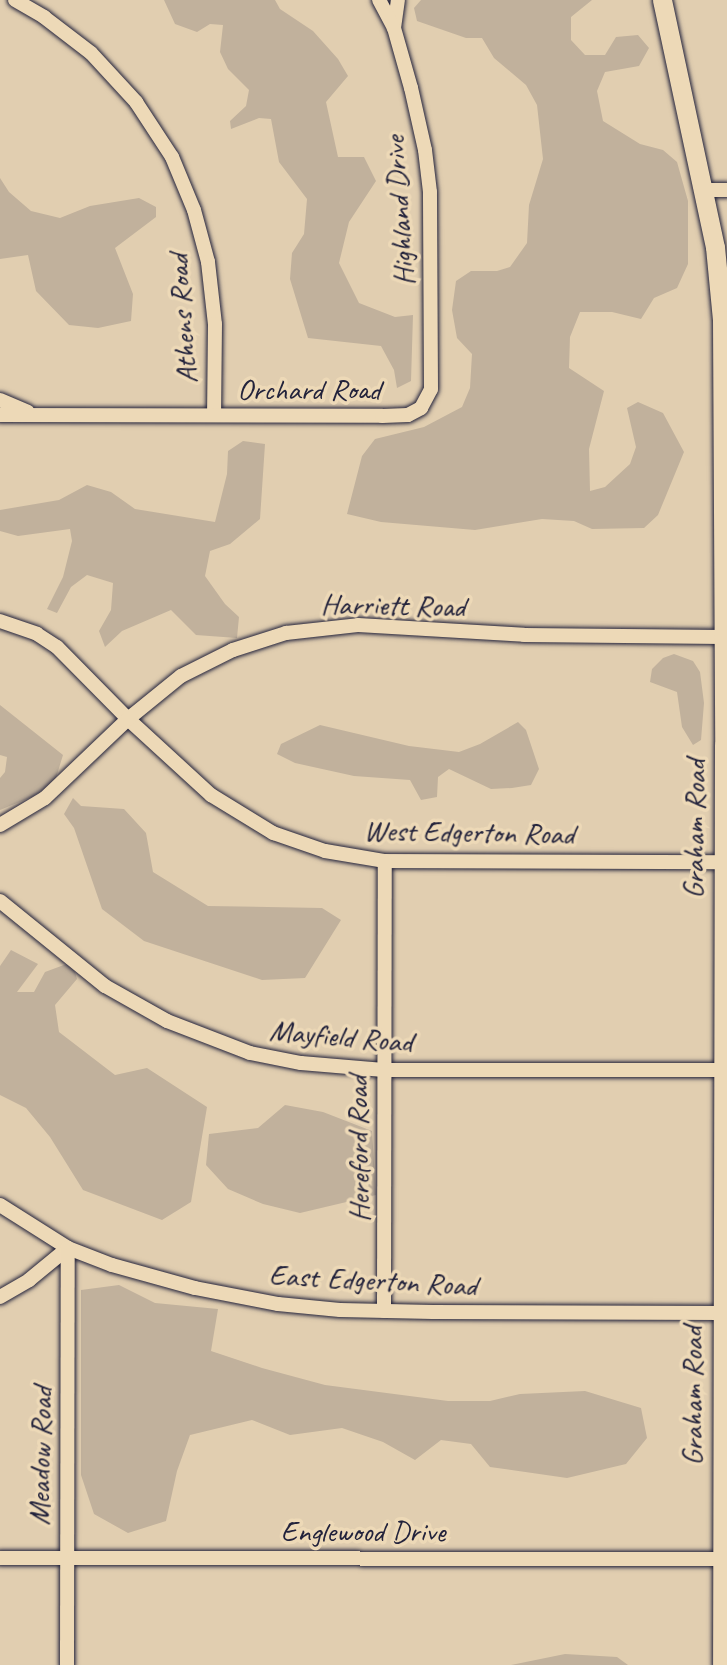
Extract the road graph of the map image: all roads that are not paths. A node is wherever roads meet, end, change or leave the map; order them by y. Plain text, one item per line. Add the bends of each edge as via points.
1 (15, 0) edge
2 (380, 0) edge
3 (398, 0) edge
4 (662, 0) edge
5 (394, 28) junction
6 (703, 190) junction
7 (727, 190) edge
8 (0, 400) edge
9 (31, 414) junction
10 (214, 414) junction
11 (0, 415) edge
12 (408, 415) joint
13 (0, 621) edge
14 (723, 637) junction
15 (128, 719) junction
16 (726, 745) edge
17 (0, 825) edge
18 (384, 861) junction
19 (722, 862) junction
20 (0, 901) edge
21 (384, 1070) junction
22 (723, 1070) junction
23 (0, 1205) edge
24 (68, 1248) junction
25 (0, 1297) edge
26 (384, 1311) junction
27 (722, 1313) junction
28 (0, 1558) edge
29 (65, 1558) junction
30 (724, 1559) edge
31 (67, 1665) edge
32 (722, 1665) edge

1 - 10 street, Athens Road via 53,23 99,61 136,102 172,158 194,210 210,272 215,324
2 - 5 street, Highland Drive
3 - 5 street
4 - 6 main road, Graham Road
5 - 12 street, Highland Drive via 419,119 431,212 431,389 421,408
6 - 7 street
6 - 14 main road, Graham Road via 715,247 722,320
8 - 9 street
9 - 10 street, Orchard Road
9 - 11 street, Orchard Road
10 - 12 street, Orchard Road
13 - 15 street, West Edgerton Road via 37,634 57,647
14 - 15 street, Harriett Road via 317,627 254,642 202,664
14 - 16 main road, Graham Road
15 - 17 street, Harriett Road via 45,798
15 - 18 street, West Edgerton Road via 242,817 325,851
16 - 19 main road, Graham Road
18 - 19 street, West Edgerton Road
18 - 21 street, Hereford Road
19 - 22 main road, Graham Road
20 - 21 street, Mayfield Road via 91,977 198,1035 281,1060
21 - 22 street, Mayfield Road
21 - 26 street, Hereford Road
22 - 27 main road, Graham Road
23 - 24 street, East Edgerton Road
24 - 25 street
24 - 26 street, East Edgerton Road via 112,1265 236,1297 309,1308
24 - 29 street, Meadow Road
26 - 27 street, East Edgerton Road
27 - 30 main road, Graham Road
28 - 29 street, Englewood Drive
29 - 30 street, Englewood Drive
29 - 31 street, Meadow Road
30 - 32 main road, Graham Road

